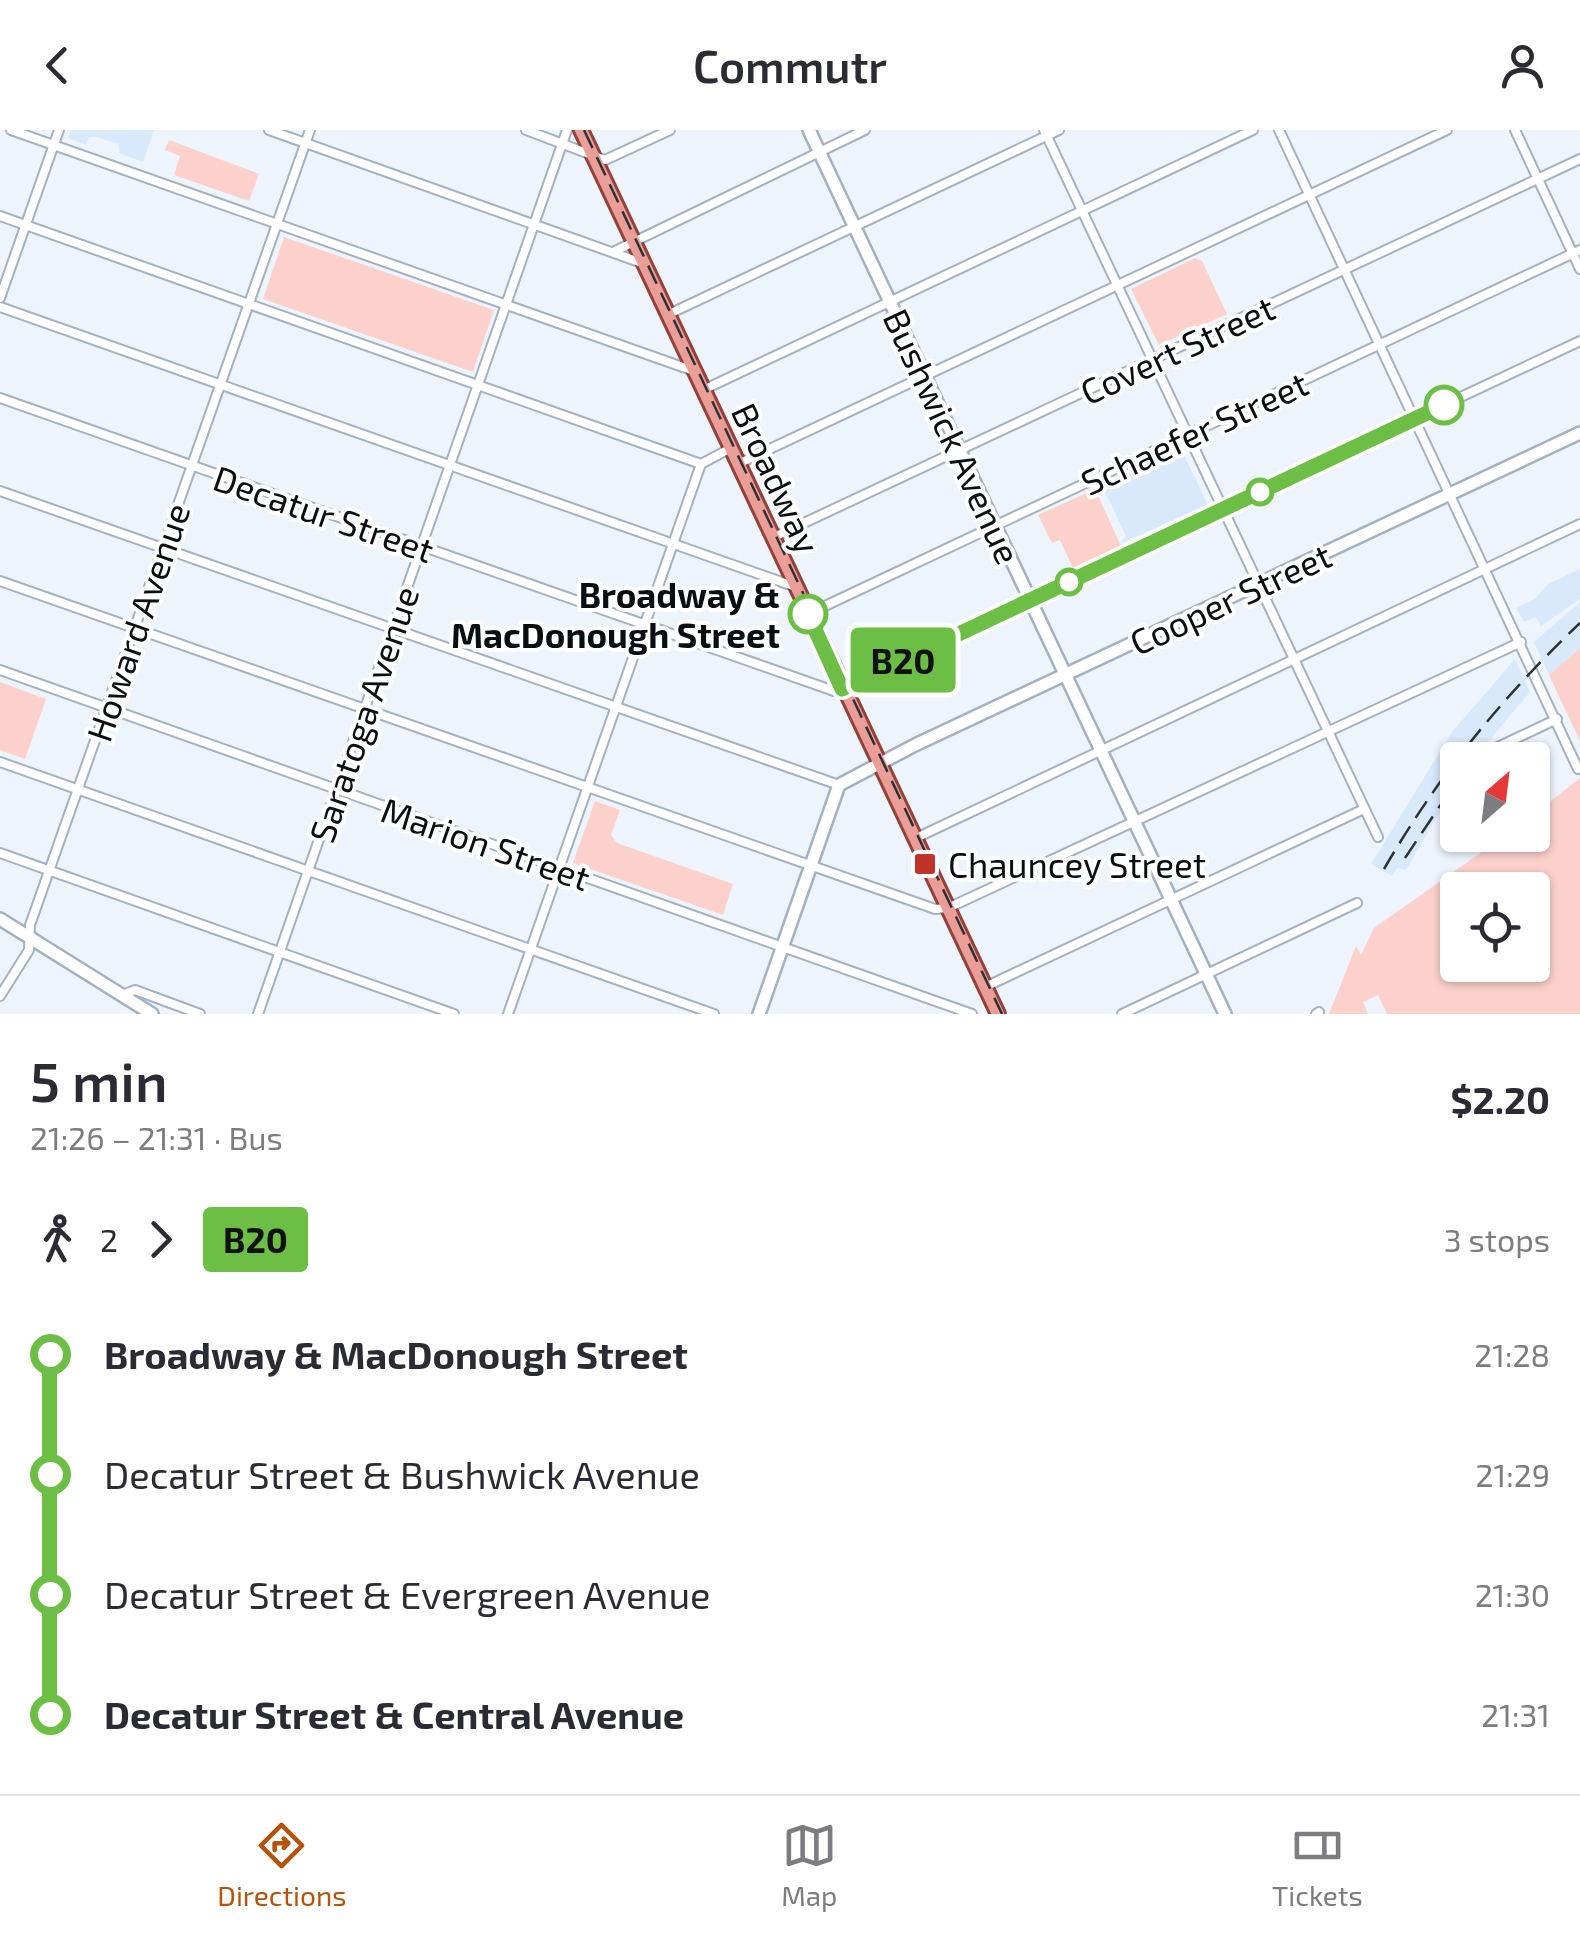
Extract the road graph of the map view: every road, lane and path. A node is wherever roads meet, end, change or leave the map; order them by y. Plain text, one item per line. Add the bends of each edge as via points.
1 (11, 130) edge
2 (59, 130) edge
3 (269, 130) edge
4 (310, 130) edge
5 (526, 130) edge
6 (567, 130) edge
7 (581, 130) edge
8 (670, 130) edge
9 (809, 130) edge
10 (865, 130) edge
11 (1060, 130) edge
12 (1253, 130) edge
13 (1280, 130) edge
14 (1447, 130) edge
15 (1515, 130) edge
16 (1045, 133) edge
17 (305, 143) junction
18 (563, 143) junction
19 (54, 145) junction
20 (819, 152) junction
21 (594, 157) junction
22 (1580, 159) edge
23 (1538, 179) junction
24 (1310, 194) junction
25 (1082, 211) junction
26 (0, 216) edge
27 (277, 224) junction
28 (536, 224) junction
29 (26, 226) junction
30 (854, 226) junction
31 (632, 242) junction
32 (615, 252) junction
33 (1576, 252) edge
34 (642, 262) junction
35 (1580, 269) edge
36 (1345, 270) junction
37 (1117, 286) junction
38 (0, 298) edge
39 (889, 301) junction
40 (248, 304) junction
41 (507, 304) junction
42 (0, 308) edge
43 (667, 315) junction
44 (1580, 341) edge
45 (1380, 344) junction
46 (1152, 360) junction
47 (694, 371) junction
48 (924, 376) junction
49 (220, 385) junction
50 (479, 385) junction
51 (703, 390) junction
52 (0, 398) edge
53 (1416, 419) junction
54 (1580, 432) edge
55 (1188, 435) junction
56 (731, 448) junction
57 (960, 451) junction
58 (701, 464) junction
59 (738, 464) junction
60 (192, 466) junction
61 (450, 466) junction
62 (0, 491) edge
63 (1451, 493) junction
64 (1223, 509) junction
65 (1580, 524) edge
66 (995, 526) junction
67 (773, 538) junction
68 (674, 544) junction
69 (163, 547) junction
70 (422, 547) junction
71 (1486, 568) junction
72 (0, 581) edge
73 (1258, 584) junction
74 (796, 588) junction
75 (1030, 600) junction
76 (808, 614) junction
77 (645, 626) junction
78 (134, 628) junction
79 (393, 628) junction
80 (1521, 642) junction
81 (1293, 659) junction
82 (0, 670) edge
83 (1066, 675) junction
84 (842, 689) junction
85 (616, 707) junction
86 (106, 708) junction
87 (365, 710) junction
88 (1557, 719) junction
89 (1328, 734) junction
90 (1507, 742) edge
91 (1100, 750) junction
92 (0, 762) edge
93 (880, 764) junction
94 (1578, 770) edge
95 (839, 786) junction
96 (588, 788) junction
97 (78, 790) junction
98 (336, 790) junction
99 (1364, 808) junction
100 (1136, 824) junction
101 (1378, 837) dead end
102 (916, 838) junction
103 (0, 853) edge
104 (811, 866) junction
105 (559, 869) junction
106 (49, 870) junction
107 (308, 871) junction
108 (1171, 900) junction
109 (1357, 903) dead end
110 (948, 908) junction
111 (0, 919) edge
112 (29, 937) junction
113 (782, 948) junction
114 (531, 950) junction
115 (280, 952) junction
116 (1206, 974) junction
117 (985, 987) junction
118 (122, 995) junction
119 (0, 996) edge
120 (183, 1011) edge
121 (992, 1012) edge
122 (152, 1014) edge
123 (200, 1014) edge
124 (258, 1014) edge
125 (454, 1014) edge
126 (508, 1014) edge
127 (714, 1014) edge
128 (759, 1014) edge
129 (972, 1014) edge
130 (1122, 1014) edge
131 (1225, 1014) edge

1 - 19 street
2 - 19 street
3 - 17 street
4 - 17 street, Howard Avenue
5 - 18 street
6 - 18 street, Saratoga Avenue
7 - 21 main road, Broadway
8 - 21 street via 605,160
9 - 20 main road, Bushwick Avenue
10 - 20 street
11 - 16 street
12 - 25 street
13 - 24 street
14 - 24 street
15 - 23 street
16 - 25 street
16 - 30 street
17 - 27 street, Howard Avenue
17 - 28 street
18 - 21 street
18 - 28 street, Saratoga Avenue
19 - 27 street
19 - 29 street
20 - 30 main road, Bushwick Avenue
20 - 31 street
21 - 31 main road, Broadway
22 - 23 street, Covert Street
23 - 33 street
23 - 36 street, Covert Street
24 - 36 street
24 - 37 street
25 - 37 street
25 - 39 street
26 - 29 street
27 - 40 street, Howard Avenue
27 - 41 street
28 - 32 street
28 - 41 street, Saratoga Avenue
29 - 38 street
29 - 40 street
30 - 39 main road, Bushwick Avenue
30 - 43 street
31 - 32 street
31 - 34 main road, Broadway
32 - 34 street
33 - 35 street
33 - 45 street, Schaefer Street
34 - 43 main road, Broadway
36 - 45 street
36 - 46 street, Covert Street
37 - 46 street
37 - 48 street
39 - 48 main road, Bushwick Avenue
39 - 51 street
40 - 49 street, Howard Avenue
40 - 50 street
41 - 47 street
41 - 50 street, Saratoga Avenue
42 - 49 street
43 - 47 main road, Broadway
44 - 53 street
45 - 53 street
45 - 55 street, Schaefer Street
46 - 55 street
46 - 57 street, Covert Street
47 - 51 main road, Broadway
48 - 57 main road, Bushwick Avenue
48 - 59 street
49 - 60 street, Howard Avenue
49 - 61 street
50 - 58 street
50 - 61 street, Saratoga Avenue
51 - 56 main road, Broadway
52 - 60 street, Decatur Street
53 - 63 street
53 - 64 street
54 - 63 main road, Cooper Street
55 - 64 street
55 - 66 street, Schaefer Street
56 - 58 street
56 - 59 main road, Broadway
57 - 66 main road, Bushwick Avenue
57 - 67 street, Covert Street
58 - 68 street
59 - 67 main road, Broadway
60 - 69 street, Howard Avenue
60 - 70 street, Decatur Street
61 - 68 street
61 - 70 street, Saratoga Avenue
62 - 69 street
63 - 71 street
63 - 73 main road, Cooper Street
64 - 73 street
64 - 75 street
65 - 71 street
66 - 75 main road, Bushwick Avenue
66 - 76 street, Schaefer Street
67 - 74 main road, Broadway
68 - 74 street
68 - 77 street
69 - 78 street, Howard Avenue
69 - 79 street
70 - 77 street, Decatur Street
70 - 79 street, Saratoga Avenue
71 - 80 street
71 - 81 street
72 - 78 street
73 - 81 street
73 - 83 main road, Cooper Street
74 - 76 main road, Broadway
75 - 83 main road, Bushwick Avenue
75 - 84 street
76 - 84 main road, Broadway
77 - 84 street, Decatur Street via 827,690
77 - 85 street
78 - 86 street, Howard Avenue
78 - 87 street
79 - 85 street
79 - 87 street, Saratoga Avenue
80 - 88 street
80 - 89 street
81 - 89 street
81 - 91 street
82 - 86 street, Marion Street
83 - 91 main road, Bushwick Avenue
83 - 93 main road, Cooper Street
84 - 93 main road, Broadway
85 - 95 street
85 - 96 street
86 - 97 street, Howard Avenue
86 - 98 street, Marion Street
87 - 96 street
87 - 98 street, Saratoga Avenue
88 - 90 street
88 - 94 street
89 - 99 street
89 - 100 street
91 - 100 main road, Bushwick Avenue
91 - 102 street
92 - 97 street
93 - 95 main road, Cooper Street
93 - 102 main road, Broadway
95 - 104 main road
96 - 104 street
96 - 105 street
97 - 106 street, Howard Avenue
97 - 107 street
98 - 105 street, Marion Street
98 - 107 street, Saratoga Avenue
99 - 101 street
99 - 108 street
100 - 108 main road, Bushwick Avenue
100 - 110 street
102 - 110 main road, Broadway
103 - 106 street
104 - 110 street
104 - 113 main road
105 - 113 street, Marion Street
105 - 114 street
106 - 112 street, Howard Avenue
106 - 115 street
107 - 114 street
107 - 115 street, Saratoga Avenue
108 - 116 main road, Bushwick Avenue
108 - 117 street
109 - 116 street
110 - 117 main road, Broadway
111 - 112 main road
112 - 118 main road
112 - 119 street, Howard Avenue via 29,950
113 - 128 main road
113 - 129 street, Marion Street
114 - 126 street
114 - 127 street
115 - 124 street, Saratoga Avenue
115 - 125 street
116 - 130 street
116 - 131 main road, Bushwick Avenue
117 - 121 main road, Broadway
118 - 120 street via 134,990
118 - 122 main road
120 - 123 street

